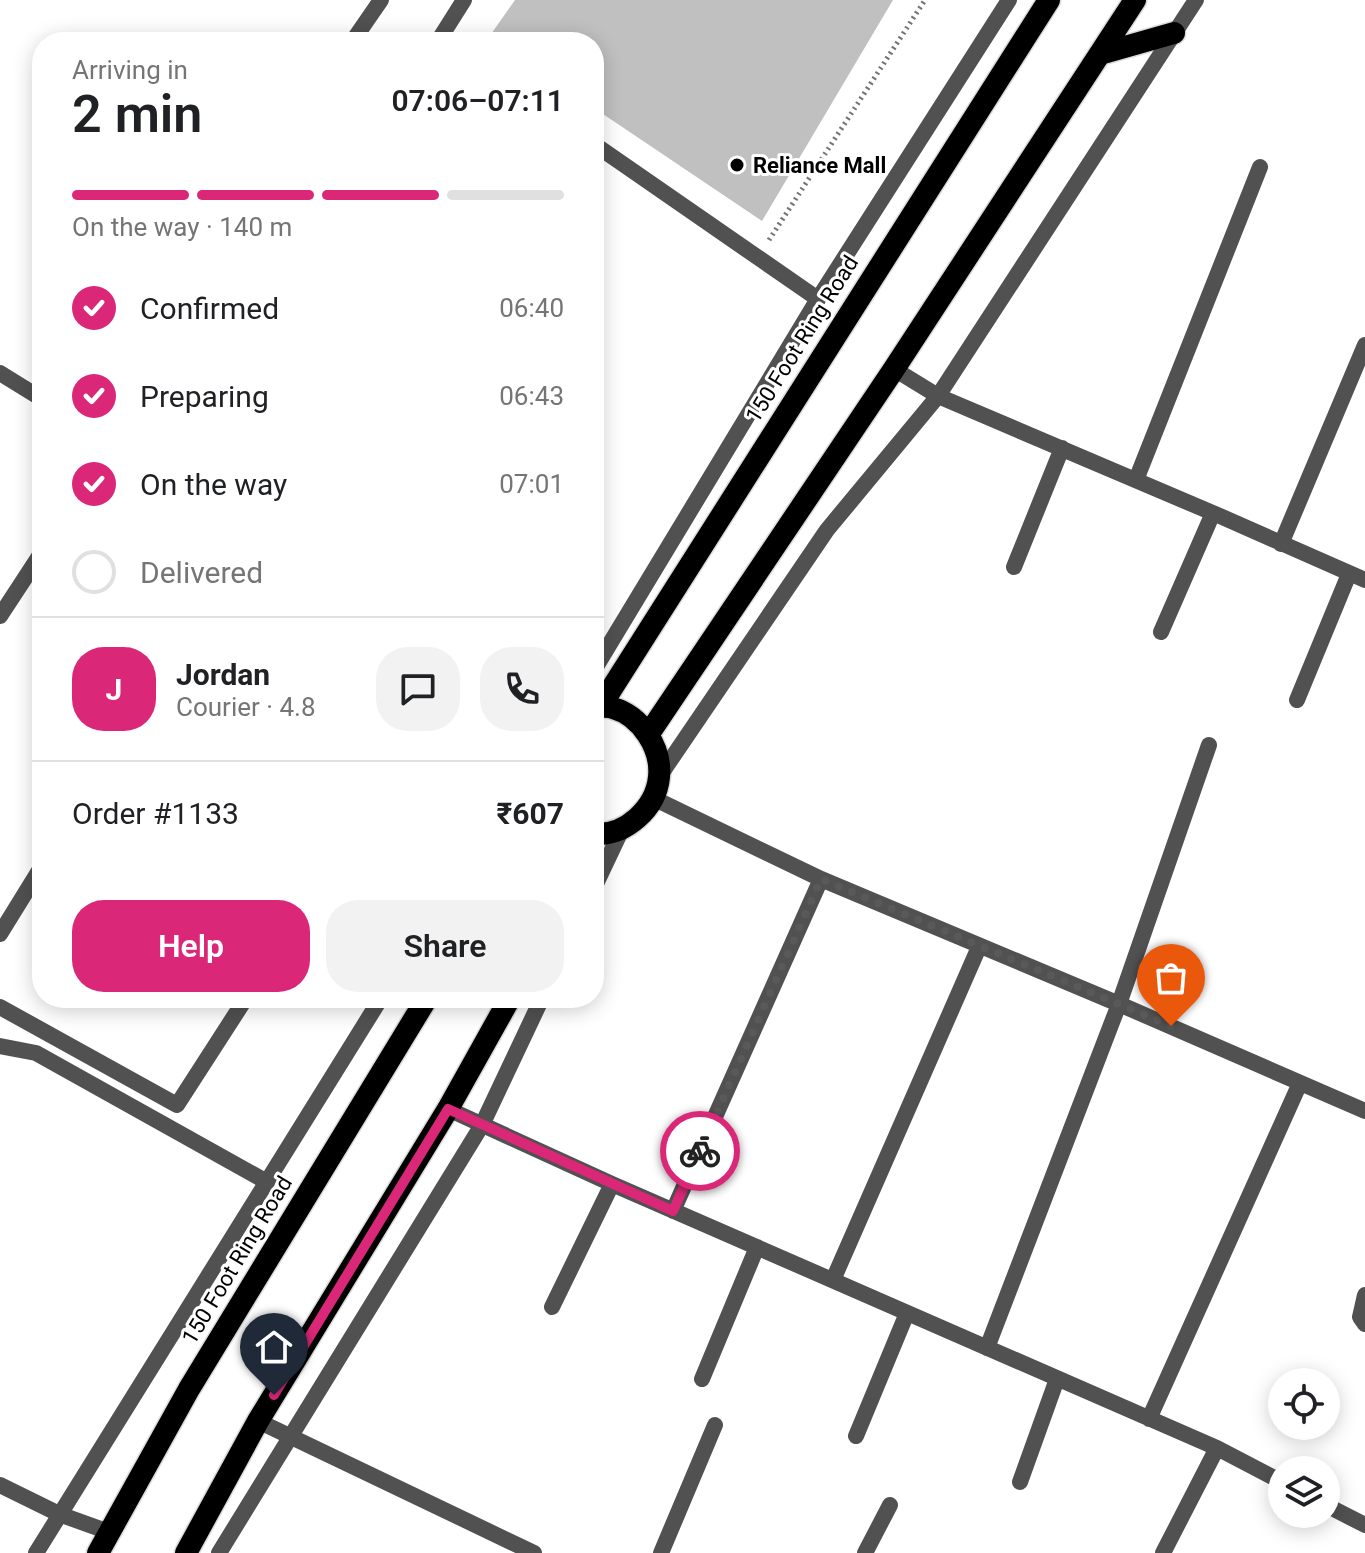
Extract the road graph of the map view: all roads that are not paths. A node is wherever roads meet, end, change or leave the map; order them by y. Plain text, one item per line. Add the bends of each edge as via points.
1 (381, 0) edge
2 (464, 0) edge
3 (1009, 0) edge
4 (1049, 0) edge
5 (1135, 0) edge
6 (1196, 0) edge
7 (359, 32) edge
8 (444, 32) edge
9 (1174, 33) junction
10 (1100, 54) junction
11 (604, 151) edge
12 (1260, 167) dead end
13 (818, 299) junction
14 (1365, 345) edge
15 (894, 369) junction
16 (0, 373) edge
17 (32, 393) edge
18 (938, 396) junction
19 (1062, 448) junction
20 (1136, 480) junction
21 (1213, 513) junction
22 (1281, 544) junction
23 (32, 567) edge
24 (1014, 567) dead end
25 (1357, 577) edge
26 (0, 616) edge
27 (1161, 632) dead end
28 (604, 653) edge
29 (604, 695) edge
30 (1297, 700) dead end
31 (604, 707) edge
32 (648, 735) junction
33 (1209, 745) dead end
34 (656, 787) junction
35 (604, 835) edge
36 (821, 879) junction
37 (32, 882) edge
38 (0, 934) edge
39 (979, 947) junction
40 (1119, 1004) junction
41 (0, 1007) edge
42 (240, 1008) edge
43 (375, 1008) edge
44 (421, 1008) edge
45 (504, 1008) edge
46 (537, 1008) edge
47 (0, 1046) edge
48 (1300, 1083) junction
49 (448, 1109) junction
50 (1365, 1111) edge
51 (482, 1125) junction
52 (267, 1182) junction
53 (612, 1184) junction
54 (673, 1211) junction
55 (757, 1247) junction
56 (833, 1280) junction
57 (1365, 1295) edge
58 (552, 1307) dead end
59 (907, 1313) junction
60 (1365, 1324) edge
61 (987, 1348) junction
62 (702, 1379) dead end
63 (1057, 1379) junction
64 (1149, 1419) junction
65 (258, 1421) junction
66 (715, 1425) dead end
67 (856, 1436) dead end
68 (291, 1437) junction
69 (1217, 1448) junction
70 (1268, 1475) edge
71 (1020, 1482) dead end
72 (0, 1485) edge
73 (890, 1505) dead end
74 (1340, 1512) edge
75 (59, 1514) junction
76 (1365, 1525) edge
77 (109, 1532) junction
78 (36, 1553) edge
79 (98, 1553) edge
80 (186, 1553) edge
81 (219, 1553) edge
82 (534, 1553) edge
83 (661, 1553) edge
84 (865, 1553) edge
85 (1163, 1553) edge

1 - 7 street
2 - 8 street
3 - 13 street
4 - 29 highway, 150 Foot Ring Road
5 - 10 highway
6 - 9 street
9 - 10 highway
9 - 18 street
10 - 15 highway
11 - 13 street
12 - 20 street
13 - 28 street
14 - 22 street
15 - 18 street
15 - 32 highway
16 - 17 street
18 - 19 street
18 - 34 street via 827,530
19 - 20 street
19 - 24 street
20 - 21 street
21 - 22 street
21 - 27 street
22 - 25 street
23 - 26 street
25 - 30 street
31 - 32 highway via 633,718
32 - 34 highway via 657,755
33 - 40 street
34 - 35 highway via 640,816
34 - 36 street
36 - 39 street
36 - 54 street
37 - 38 street
39 - 40 street
39 - 56 street
40 - 48 street
40 - 61 street
41 - 42 street via 177,1105
43 - 52 street
44 - 77 highway, 150 Foot Ring Road via 189,1389
45 - 49 highway
46 - 51 street
47 - 52 street via 36,1053
48 - 50 street
48 - 64 street
49 - 51 street
49 - 65 highway
51 - 53 street
51 - 68 street
52 - 75 street
53 - 54 street
53 - 58 street
54 - 55 street
55 - 56 street
55 - 62 street
56 - 59 street
57 - 60 street via 1360,1317
59 - 61 street
59 - 67 street
61 - 63 street
63 - 64 street
63 - 71 street
64 - 69 street
65 - 68 street
65 - 80 highway
66 - 83 street
68 - 81 street
68 - 82 street
69 - 70 street
69 - 85 street
72 - 75 street
73 - 84 street
74 - 76 street
75 - 77 street
75 - 78 street
77 - 79 highway, 150 Foot Ring Road

